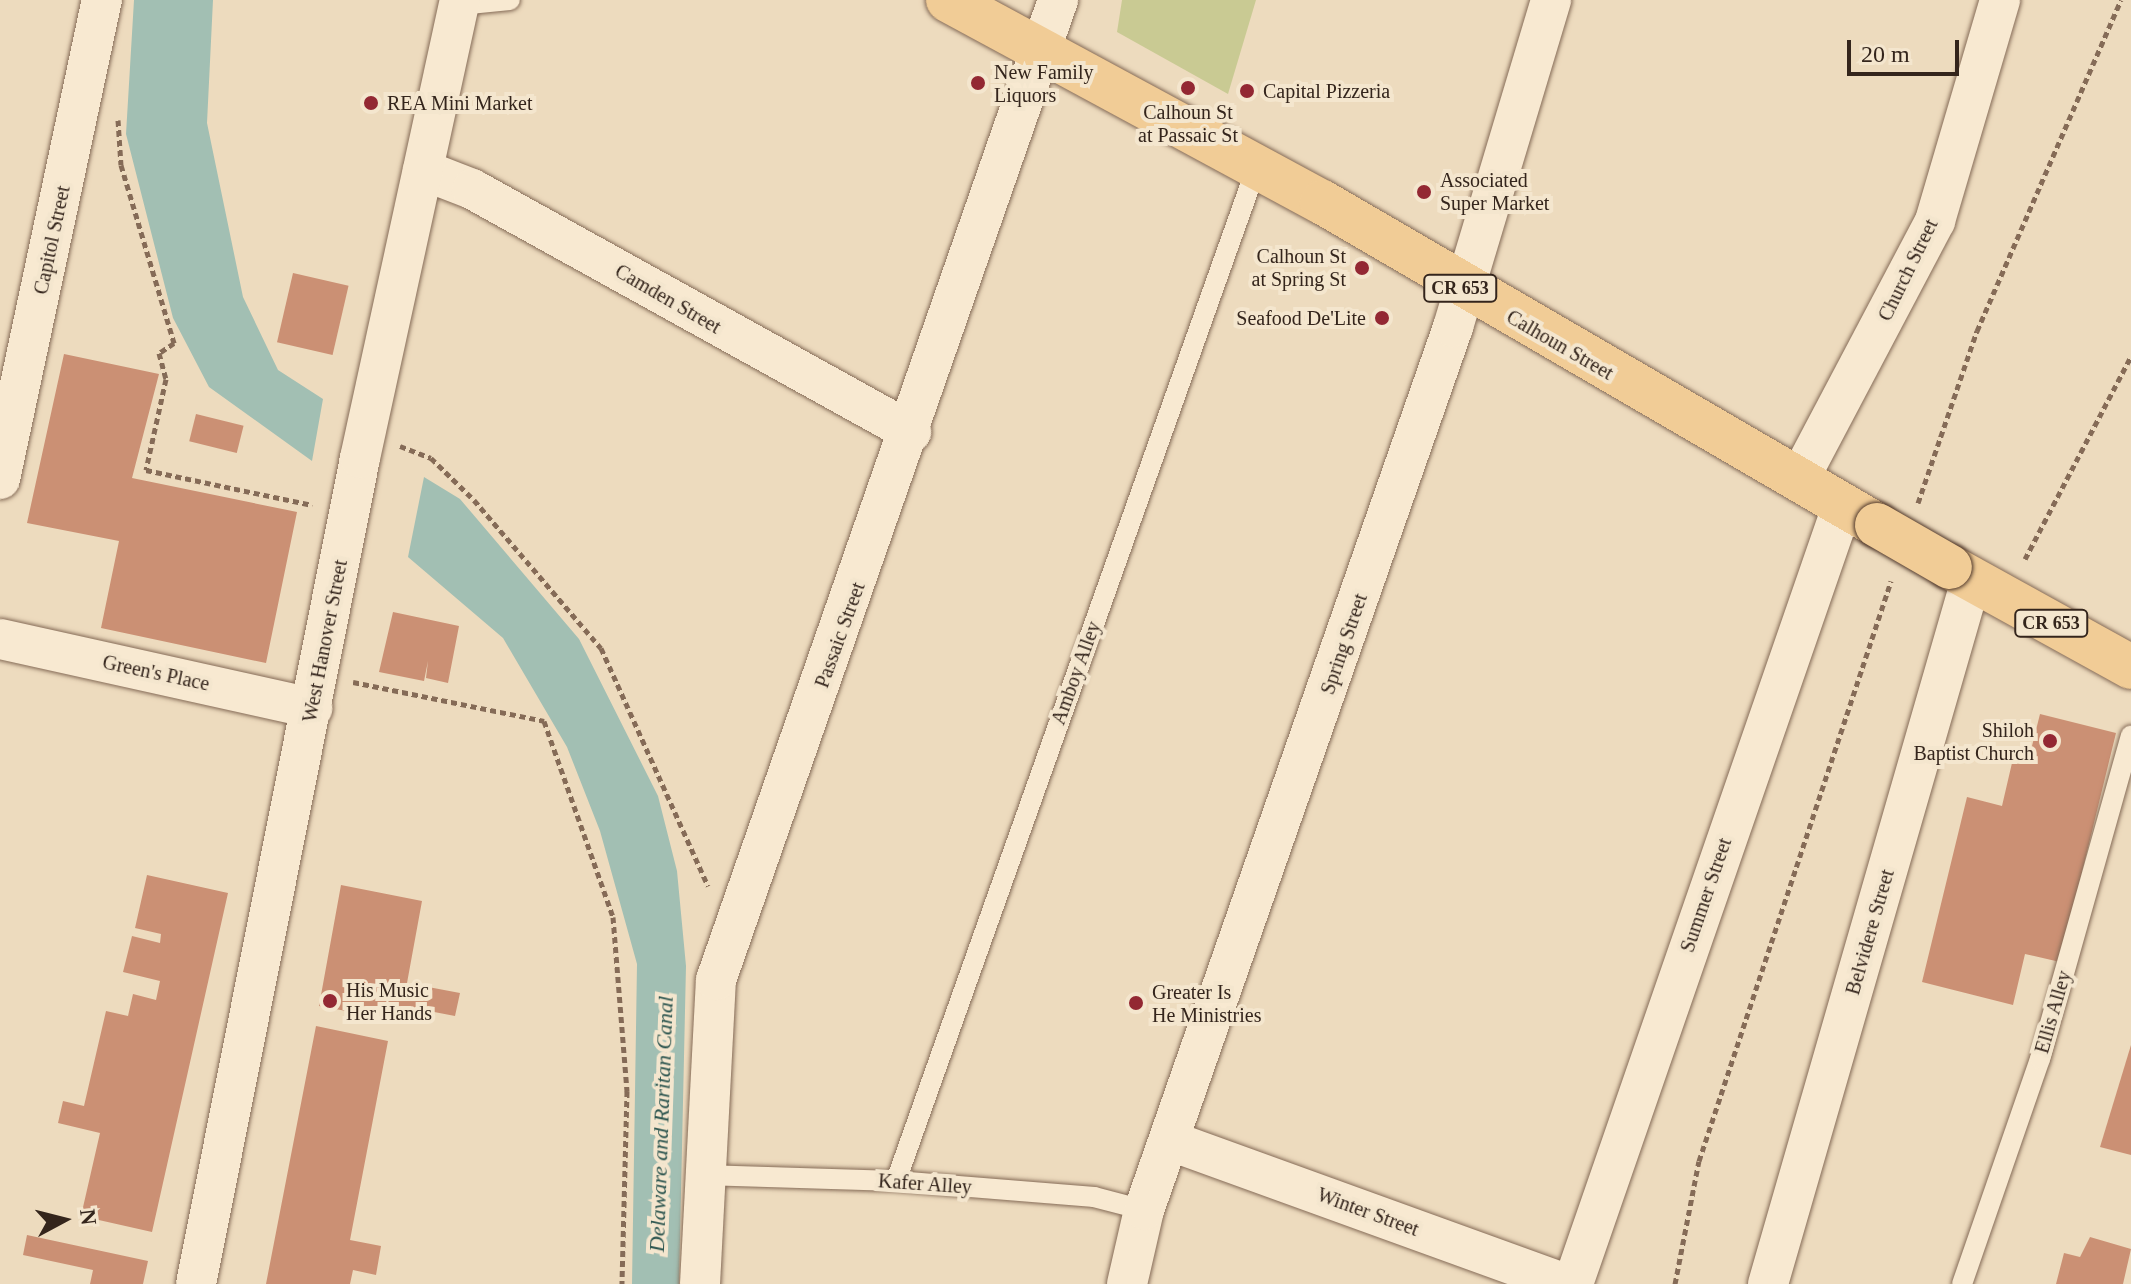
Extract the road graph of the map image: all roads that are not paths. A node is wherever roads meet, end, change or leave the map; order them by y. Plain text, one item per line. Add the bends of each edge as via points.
1 (102, 0) edge
2 (510, 0) edge
3 (948, 0) edge
4 (1058, 0) edge
5 (1551, 0) edge
6 (2000, 0) edge
7 (459, 2) edge
8 (1043, 53) junction
9 (1257, 166) junction
10 (423, 170) junction
11 (1465, 291) junction
12 (911, 432) junction
13 (0, 479) edge
14 (1798, 481) junction
15 (1878, 514) junction
16 (1960, 573) junction
17 (0, 639) edge
18 (2131, 667) edge
19 (312, 708) junction
20 (2131, 736) edge
21 (1171, 1141) junction
22 (703, 1175) junction
23 (896, 1181) junction
24 (1144, 1210) junction
25 (196, 1284) edge
26 (700, 1284) edge
27 (1127, 1284) edge
28 (1566, 1284) edge
29 (1573, 1284) edge
30 (1768, 1284) edge
31 (1962, 1284) edge

1 - 13 street, Capitol Street
2 - 7 lane
3 - 8 main road, Calhoun Street / CR 653
4 - 8 street, Passaic Street
5 - 11 street, Spring Street
6 - 14 street, Church Street via 1935,221
7 - 10 street, West Hanover Street
8 - 9 main road, Calhoun Street / CR 653
8 - 12 street, Passaic Street
9 - 11 main road, Calhoun Street / CR 653
9 - 23 lane, Amboy Alley
10 - 12 street, Camden Street via 472,189
10 - 19 street, West Hanover Street via 365,436 332,509
11 - 14 main road, Calhoun Street / CR 653
11 - 21 street, Spring Street
12 - 22 street, Passaic Street via 743,902 709,1022
14 - 15 main road, Calhoun Street / CR 653
15 - 16 main road, Calhoun Street / CR 653, bridge
15 - 29 street, Summer Street
16 - 18 main road, Calhoun Street / CR 653
16 - 30 street, Belvidere Street
17 - 19 street, Green's Place
19 - 25 street, West Hanover Street
20 - 31 lane, Ellis Alley via 2040,1059
21 - 24 street, Spring Street
21 - 28 street, Winter Street
22 - 23 lane, Kafer Alley
22 - 26 street, Passaic Street
23 - 24 lane, Kafer Alley via 1094,1197
24 - 27 street, Spring Street

